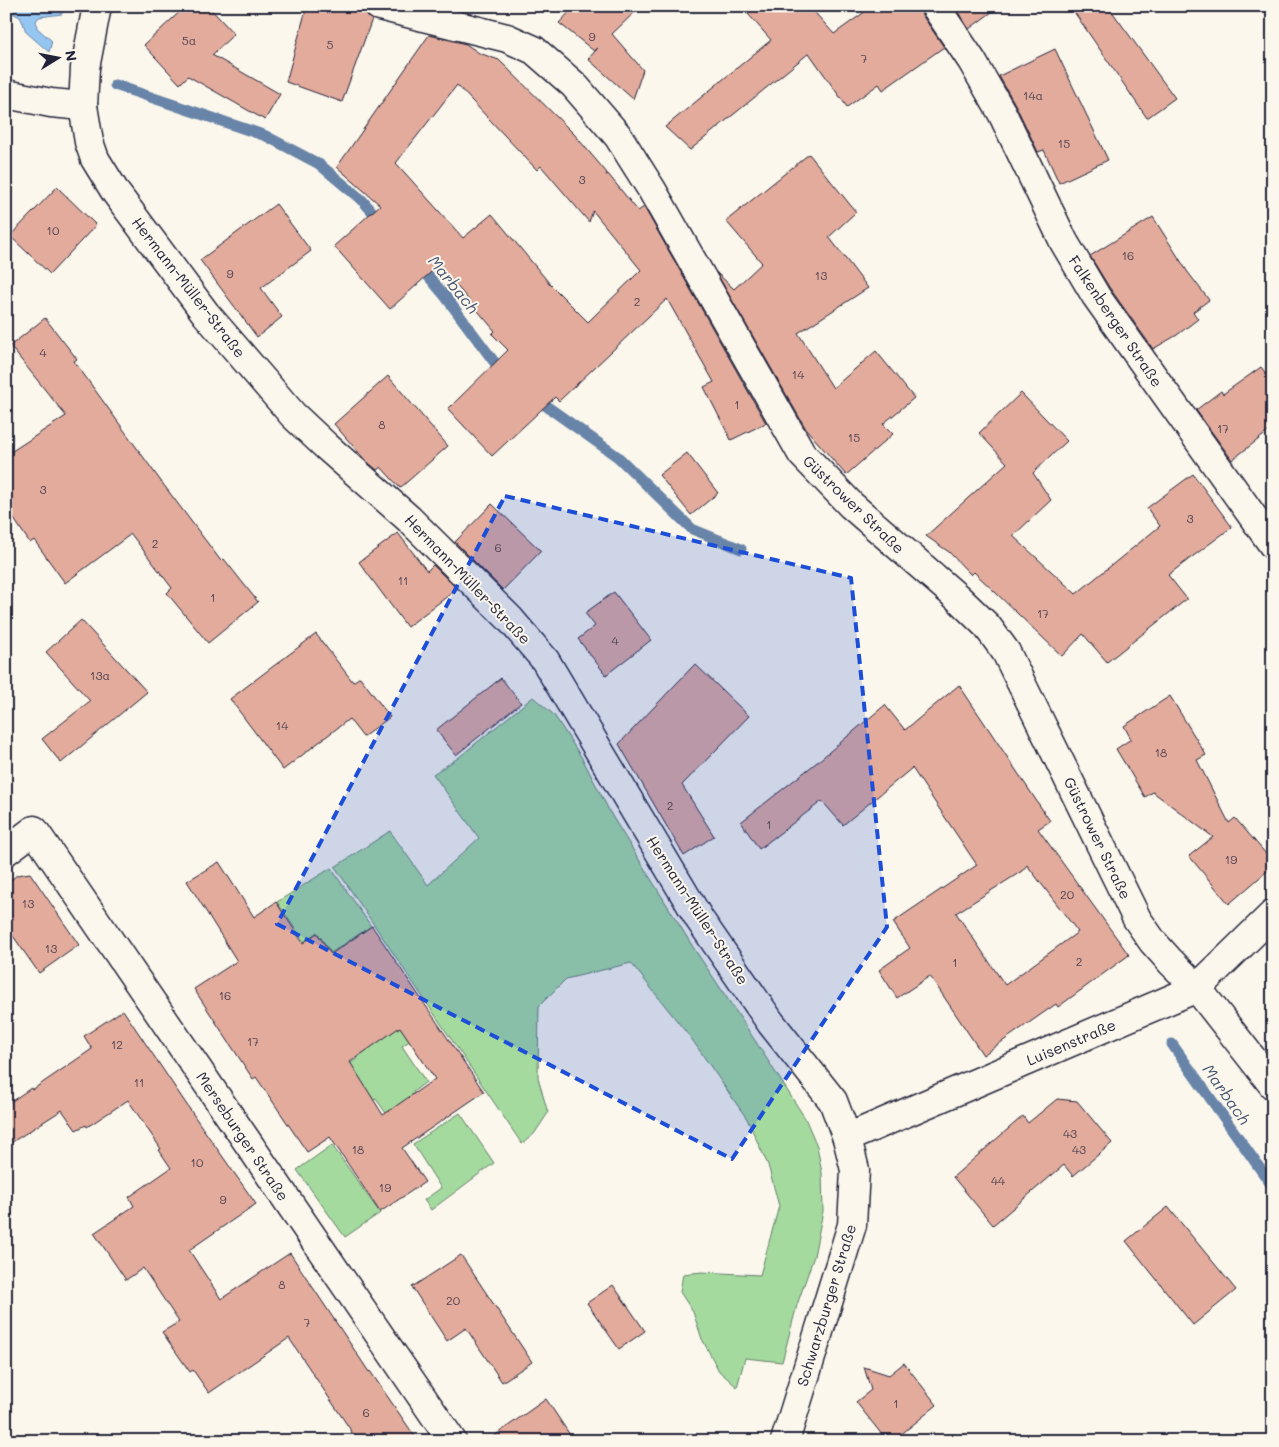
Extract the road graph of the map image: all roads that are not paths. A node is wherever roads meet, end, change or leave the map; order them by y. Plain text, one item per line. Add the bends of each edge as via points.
1 (97, 6) edge
2 (378, 6) edge
3 (935, 6) edge
4 (6, 94) edge
5 (83, 106) junction
6 (1273, 545) edge
7 (6, 851) edge
8 (1273, 914) edge
9 (1197, 988) junction
10 (1273, 1085) edge
11 (847, 1138) junction
12 (452, 1441) edge
13 (785, 1441) edge

1 - 5 street, Hermann-Müller-Straße via 85,68
2 - 9 street, Güstrower Straße via 507,38 534,50 574,85 618,136 802,454 851,505 987,626 1006,652 1137,919
3 - 6 street, Falkenberger Straße via 1002,113 1064,242 1096,296
4 - 5 street
5 - 11 street, Hermann-Müller-Straße via 95,159 116,193 206,314 293,415 409,519 510,619 545,660 700,920 771,1023 833,1101
7 - 12 street, Merseburger Straße via 34,830
8 - 9 street, Luisenstraße
9 - 10 street, Güstrower Straße
9 - 11 street, Luisenstraße
11 - 13 street, Schwarzburger Straße via 856,1170 852,1225

